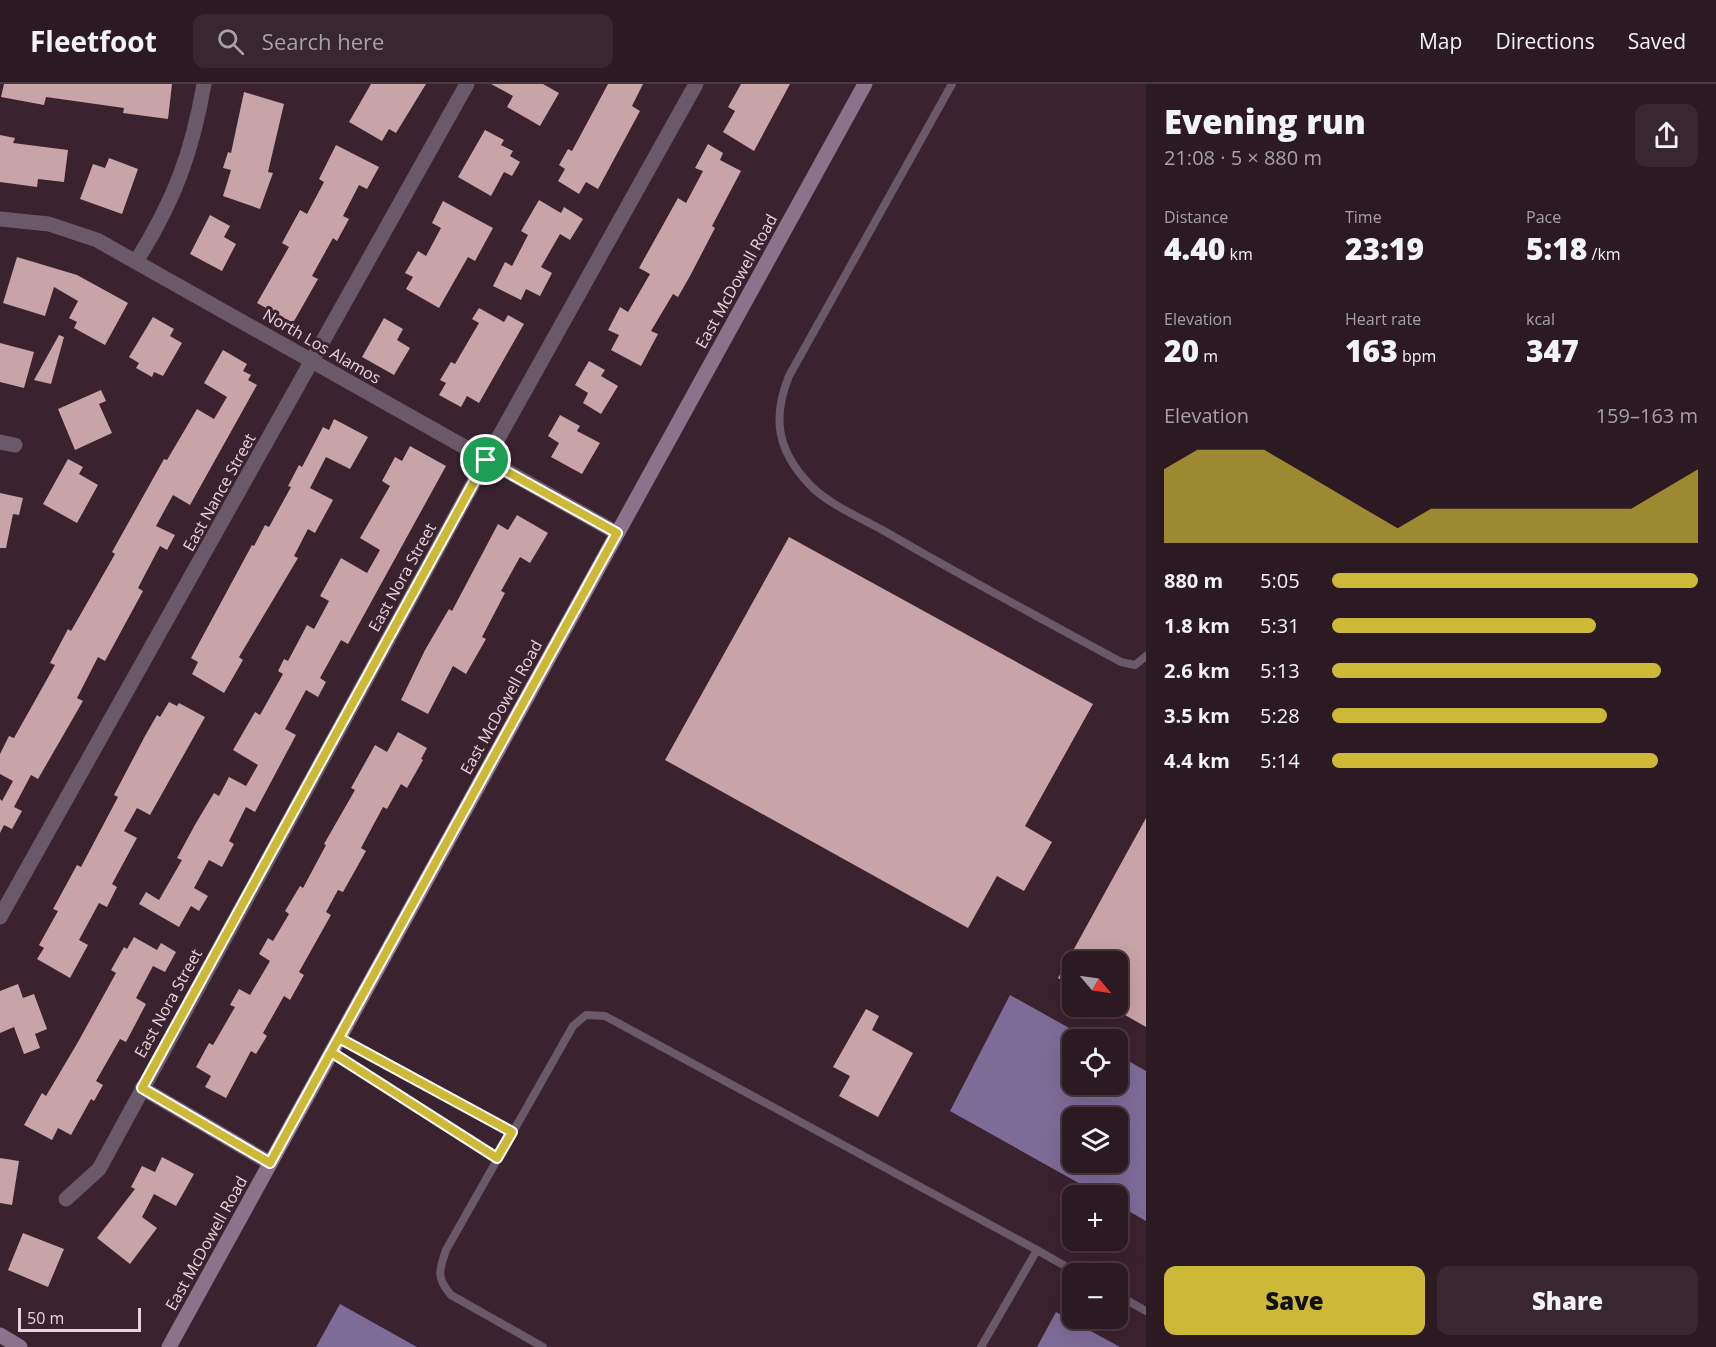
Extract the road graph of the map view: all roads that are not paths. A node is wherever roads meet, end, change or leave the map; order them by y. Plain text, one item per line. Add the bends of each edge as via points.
1 (204, 84) edge
2 (467, 84) edge
3 (696, 84) edge
4 (865, 84) edge
5 (952, 84) edge
6 (0, 219) edge
7 (137, 260) junction
8 (313, 362) junction
9 (486, 460) junction
10 (617, 533) junction
11 (1146, 656) edge
12 (0, 917) edge
13 (339, 1038) junction
14 (331, 1052) junction
15 (142, 1088) junction
16 (512, 1132) junction
17 (497, 1158) junction
18 (270, 1163) junction
19 (66, 1199) dead end
20 (1037, 1250) junction
21 (1062, 1264) edge
22 (1128, 1301) edge
23 (1146, 1311) edge
24 (0, 1335) edge
25 (20, 1347) edge
26 (169, 1347) edge
27 (543, 1347) edge
28 (981, 1347) edge

1 - 7 street via 184,171 162,220
2 - 8 street, East Nance Street
3 - 9 street, East Nora Street
4 - 10 main road, East McDowell Road
5 - 11 lane via 789,376 777,422 788,453 810,486 1120,662 1135,665
6 - 7 street, North Los Alamos via 49,224 97,240
7 - 8 street, North Los Alamos
8 - 9 street, North Los Alamos
8 - 12 street, East Nance Street
9 - 10 street, North Los Alamos
9 - 15 street, East Nora Street
10 - 13 main road, East McDowell Road
13 - 14 main road, East McDowell Road
13 - 16 lane
14 - 17 lane
14 - 18 main road, East McDowell Road
15 - 18 street
15 - 19 street, East Nora Street via 99,1169
16 - 17 lane
16 - 20 lane via 573,1026 586,1015 605,1016
17 - 27 lane via 446,1250 440,1267 441,1283 451,1295
18 - 26 main road, East McDowell Road
20 - 21 lane
20 - 28 lane
22 - 23 lane
24 - 25 main road

